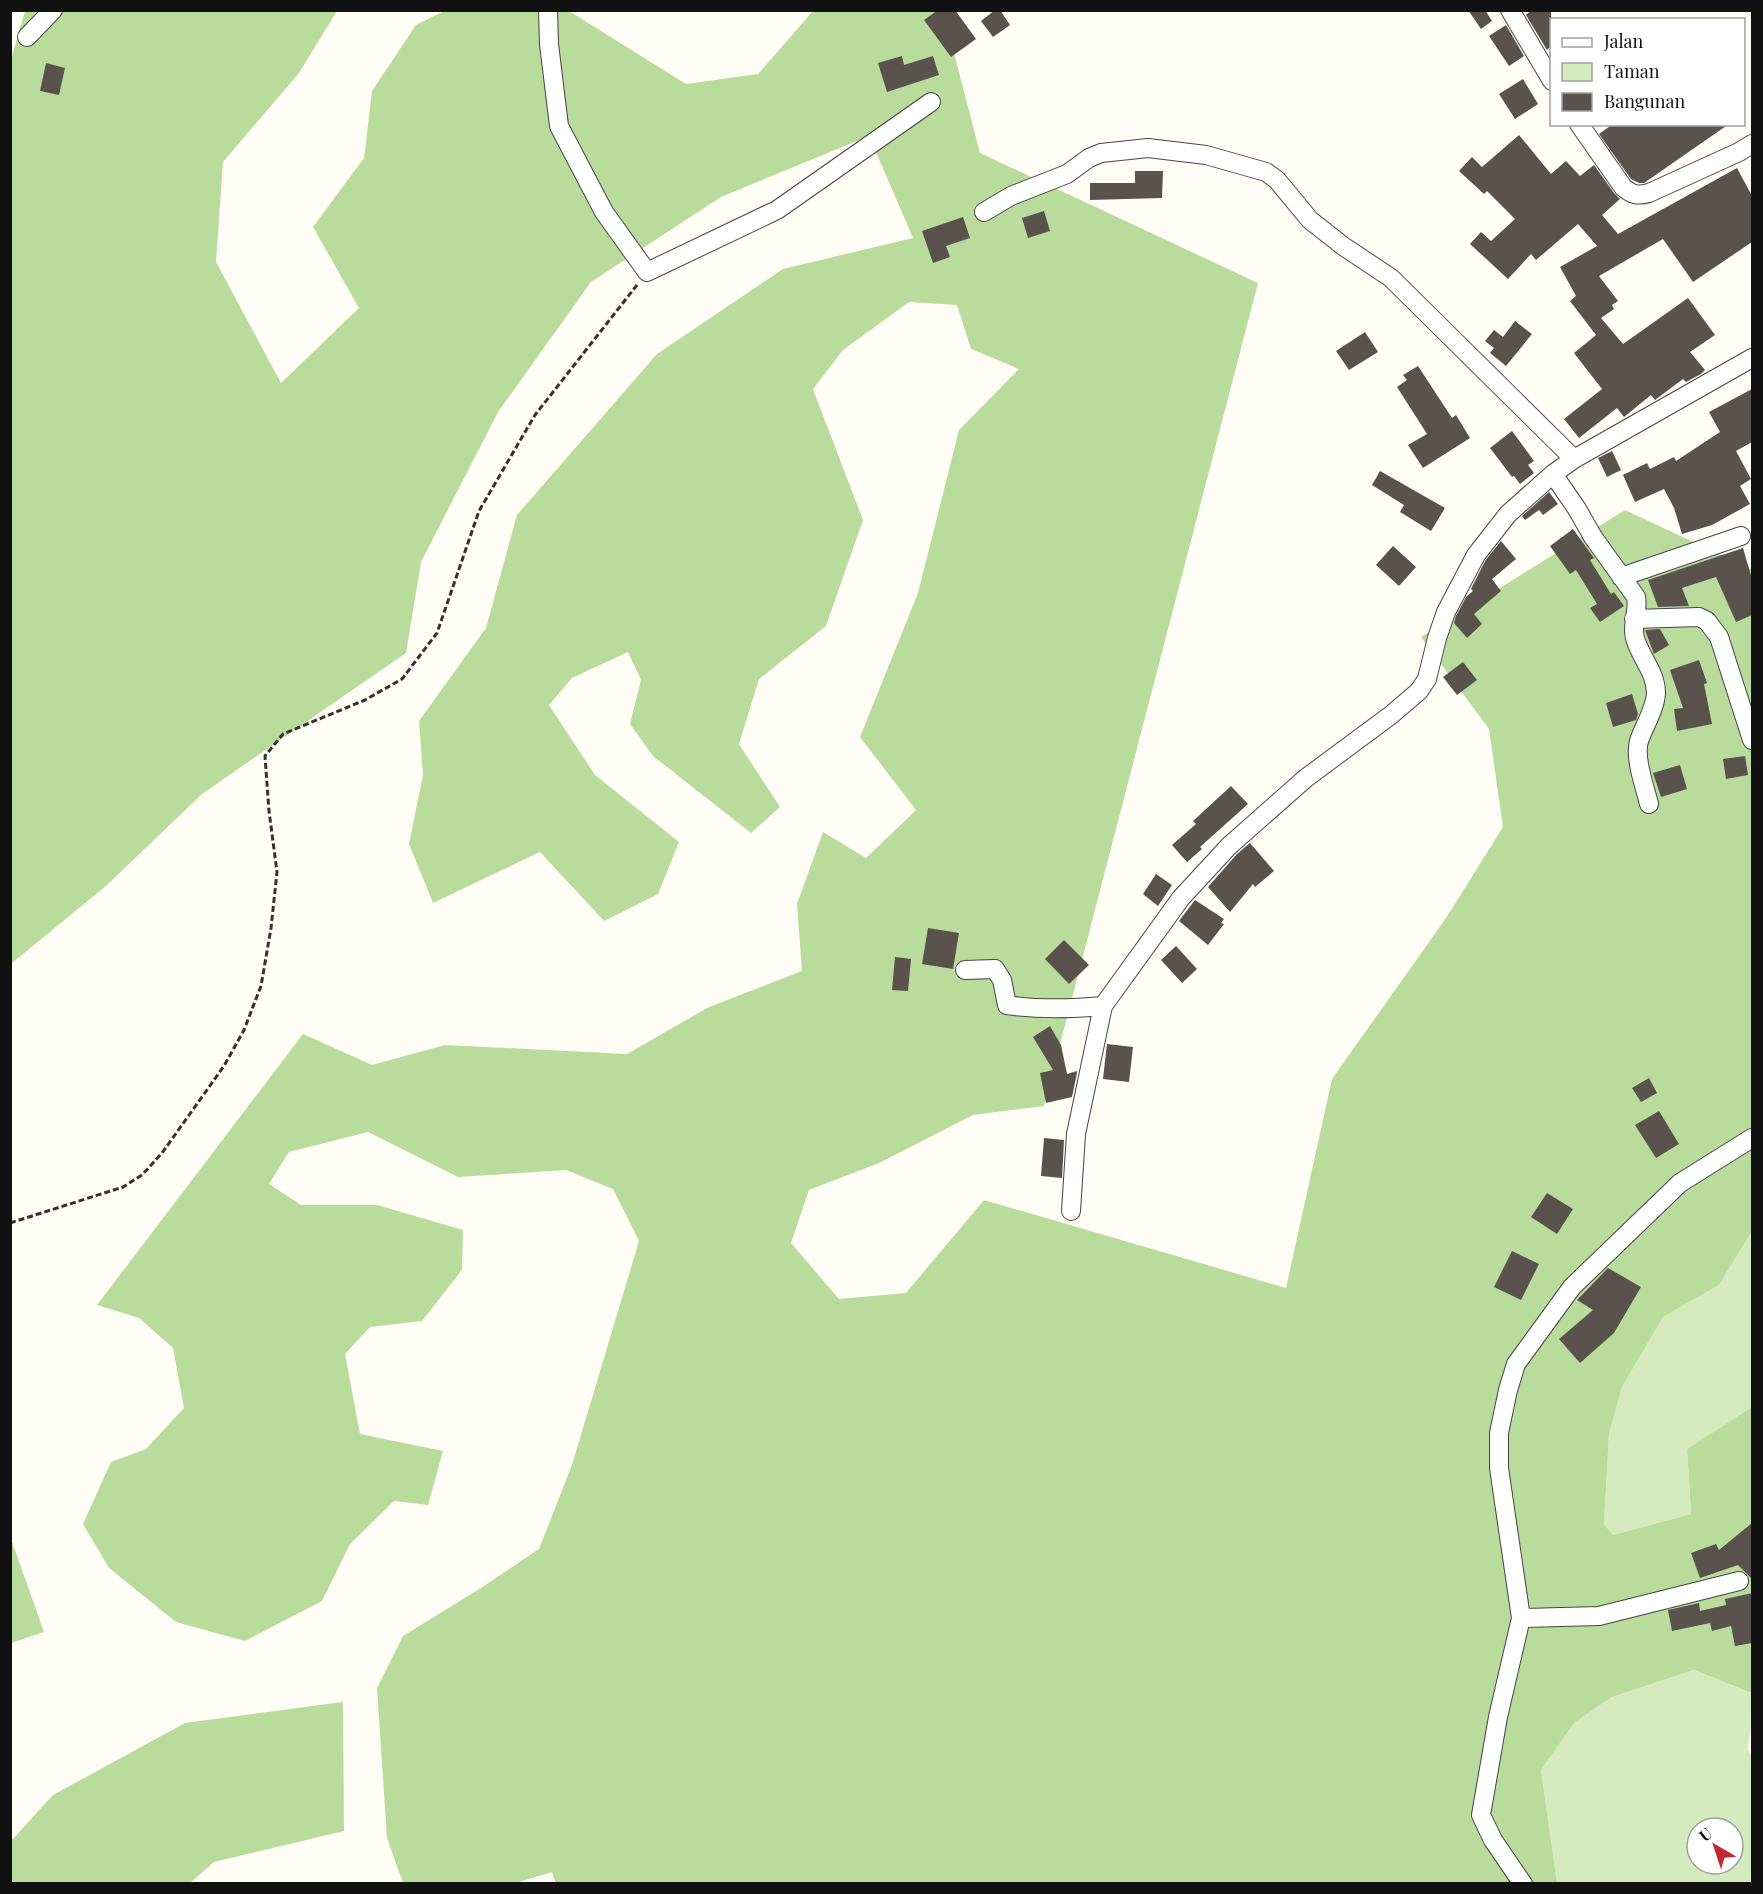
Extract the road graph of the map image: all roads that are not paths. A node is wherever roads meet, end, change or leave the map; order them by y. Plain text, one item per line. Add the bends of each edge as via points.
1 (53, 10) edge
2 (548, 10) edge
3 (1510, 10) edge
4 (27, 37) dead end
5 (1550, 79) edge
6 (931, 102) dead end
7 (1580, 126) edge
8 (1752, 144) edge
9 (984, 212) dead end
10 (1752, 358) edge
11 (1574, 459) junction
12 (1553, 474) junction
13 (1741, 536) dead end
14 (1622, 577) junction
15 (1634, 619) junction
16 (1752, 740) edge
17 (1649, 804) dead end
18 (965, 970) dead end
19 (1103, 1006) junction
20 (1752, 1138) edge
21 (1071, 1211) dead end
22 (1739, 1581) dead end
23 (1521, 1618) junction
24 (1523, 1884) edge

1 - 4 street
2 - 6 street via 559,126 604,212 648,272 777,210
3 - 5 street
7 - 8 street via 1623,187 1638,196
9 - 11 street via 1011,196 1067,174 1101,153 1148,148 1206,155 1266,172 1310,220 1391,278
10 - 11 street
11 - 12 street
12 - 14 street
12 - 19 street via 1508,514 1476,555 1446,612 1427,679 1419,691 1306,778 1229,846 1181,898
13 - 14 street
14 - 15 street via 1636,597
15 - 16 street via 1699,617 1707,621 1719,637
15 - 17 street via 1635,641 1651,670 1656,691 1637,752
18 - 19 street via 995,969 1002,980 1007,1005 1065,1009
19 - 21 street via 1076,1134
20 - 23 street via 1680,1183 1635,1226 1572,1287 1516,1365 1499,1433 1499,1468
22 - 23 street via 1599,1616
23 - 24 street via 1481,1815

